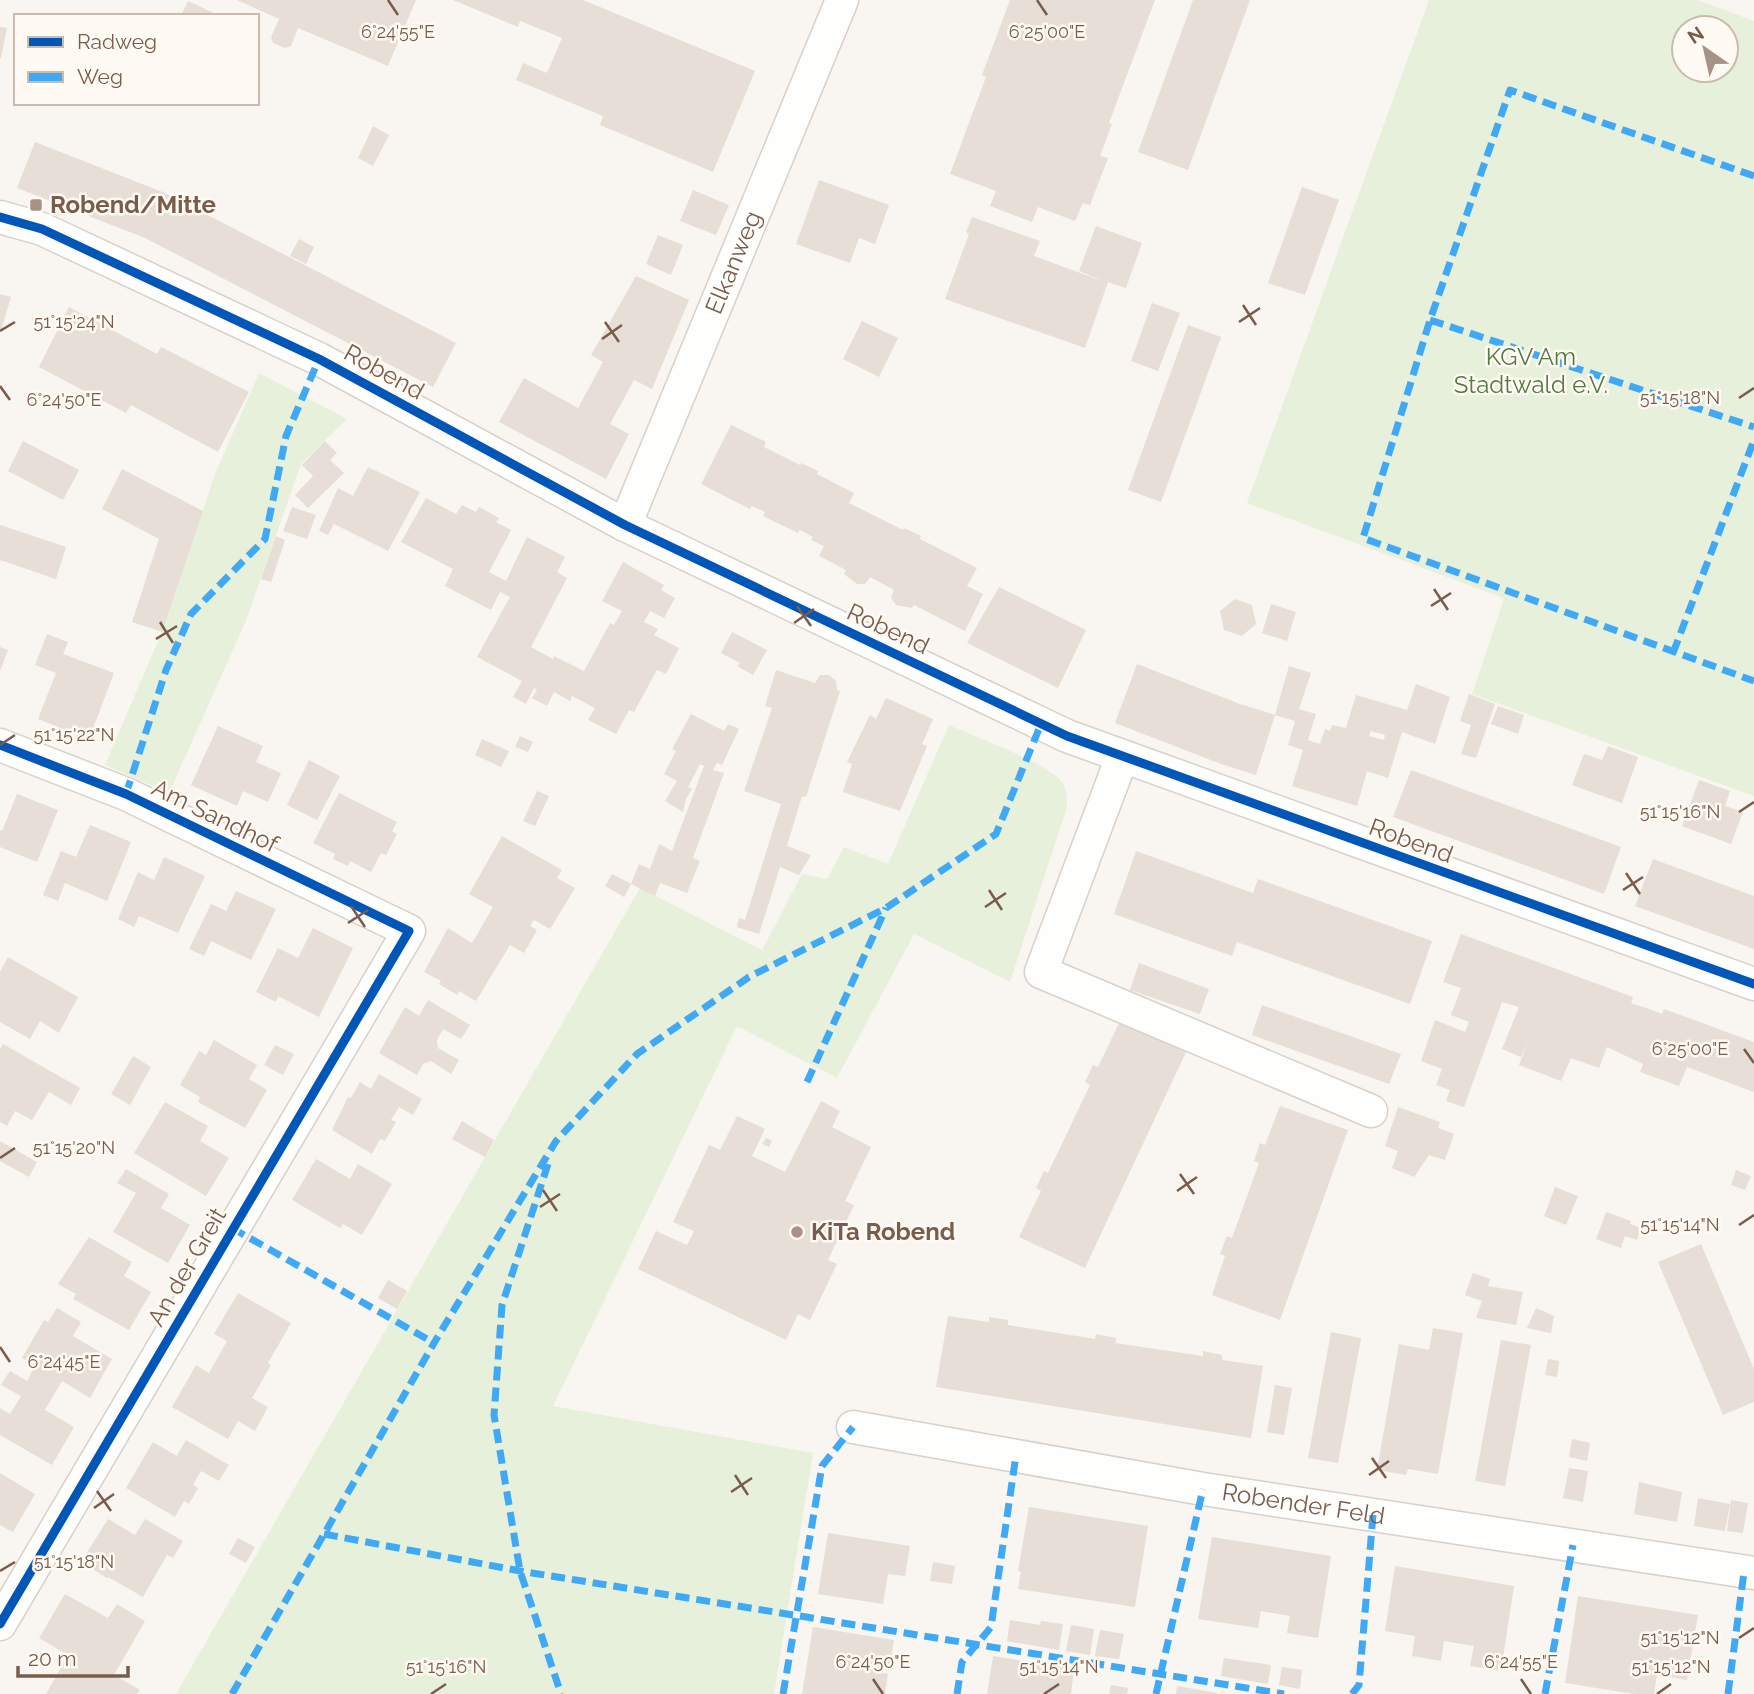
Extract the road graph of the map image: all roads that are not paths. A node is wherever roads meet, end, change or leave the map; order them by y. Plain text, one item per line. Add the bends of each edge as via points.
1 (842, 0) edge
2 (0, 217) edge
3 (625, 525) junction
4 (0, 745) edge
5 (1122, 757) junction
6 (409, 931) joint
7 (1754, 984) edge
8 (1371, 1111) dead end
9 (853, 1427) dead end
10 (1754, 1573) edge
11 (0, 1624) edge

1 - 3 street, Elkanweg
2 - 3 street, Robend via 42,229 319,359
3 - 5 street, Robend via 1041,724
4 - 6 street, Am Sandhof via 126,794
5 - 7 street, Robend
5 - 8 street via 1041,972
6 - 11 street, An der Greit
9 - 10 street, Robender Feld via 1203,1489

